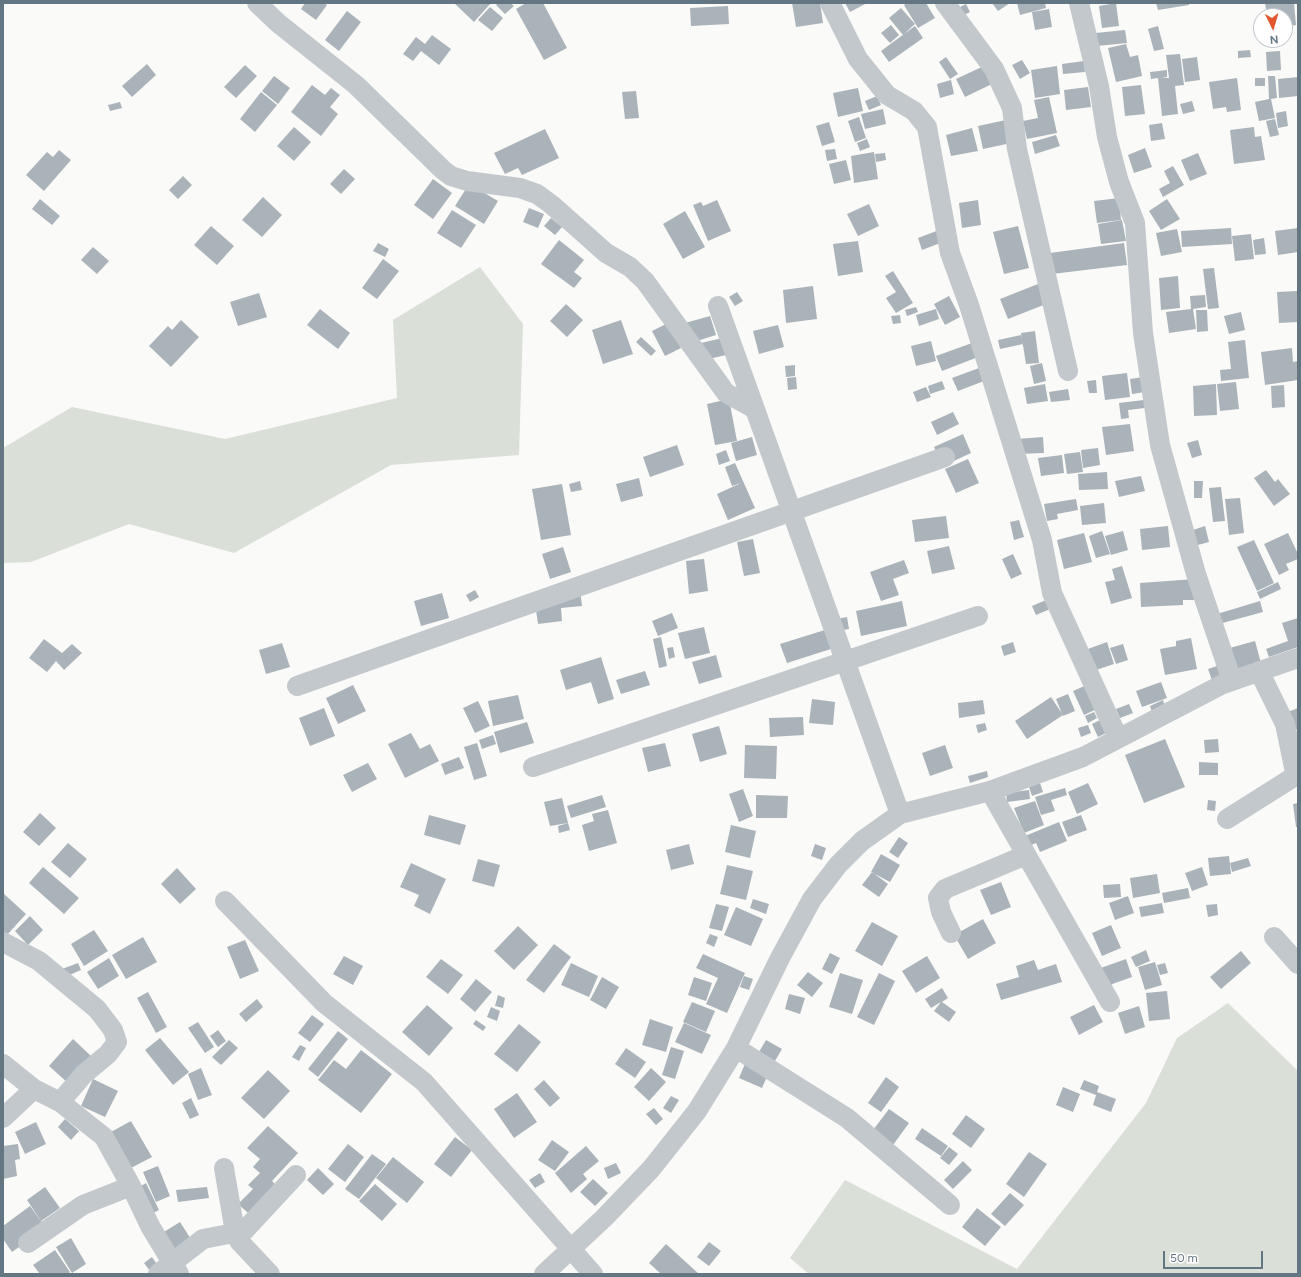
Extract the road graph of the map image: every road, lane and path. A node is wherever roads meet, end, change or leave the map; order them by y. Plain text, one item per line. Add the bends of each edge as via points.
1 (257, 3) edge
2 (830, 3) edge
3 (945, 3) edge
4 (1079, 3) edge
5 (718, 306) dead end
6 (1068, 371) dead end
7 (755, 409) junction
8 (945, 457) dead end
9 (792, 512) junction
10 (978, 616) dead end
11 (1298, 658) edge
12 (846, 662) junction
13 (1259, 671) junction
14 (1232, 680) junction
15 (296, 686) dead end
16 (1118, 738) junction
17 (533, 767) dead end
18 (990, 791) junction
19 (900, 814) junction
20 (1227, 819) dead end
21 (1026, 855) junction
22 (225, 901) dead end
23 (951, 933) dead end
24 (1274, 937) dead end
25 (3, 942) edge
26 (1298, 964) edge
27 (1110, 1002) dead end
28 (736, 1048) junction
29 (3, 1064) edge
30 (34, 1089) junction
31 (60, 1102) junction
32 (3, 1118) edge
33 (224, 1168) dead end
34 (296, 1175) dead end
35 (131, 1186) junction
36 (950, 1205) dead end
37 (235, 1232) junction
38 (28, 1243) dead end
39 (570, 1250) junction
40 (170, 1270) edge
41 (270, 1274) edge
42 (544, 1274) edge
43 (593, 1274) edge

1 - 7 street via 278,23 356,85 451,176 467,181 520,188 537,194 606,253 630,267 645,280 726,393
2 - 16 street via 858,59 887,95 914,110 927,127 950,253 969,305 1042,540 1052,594
3 - 6 street via 994,69 1012,108 1017,149
4 - 14 street via 1107,137 1119,182 1134,223 1143,332 1160,445 1196,574
5 - 7 street
7 - 9 street
8 - 9 street
9 - 12 street
9 - 15 street
10 - 12 street
11 - 13 street
12 - 17 street
12 - 19 street
13 - 14 street
13 - 20 street via 1285,724 1295,772 1292,778
14 - 16 street
16 - 18 street via 1083,757
18 - 19 street
18 - 21 street
19 - 28 street via 862,841 838,865 812,899
21 - 23 street via 945,889 938,898 941,912
21 - 27 street
22 - 39 street via 324,1003 424,1082
24 - 26 street
25 - 31 street via 39,961 97,1009 113,1030 117,1042
28 - 36 street via 847,1118
28 - 39 street via 697,1111 655,1163
29 - 30 street
30 - 31 street
30 - 32 street
31 - 35 street via 104,1137
33 - 37 street
34 - 37 street via 250,1226 244,1231
35 - 38 street via 83,1205
35 - 40 street
37 - 40 street via 203,1240
37 - 41 street via 239,1241
39 - 42 street
39 - 43 street

